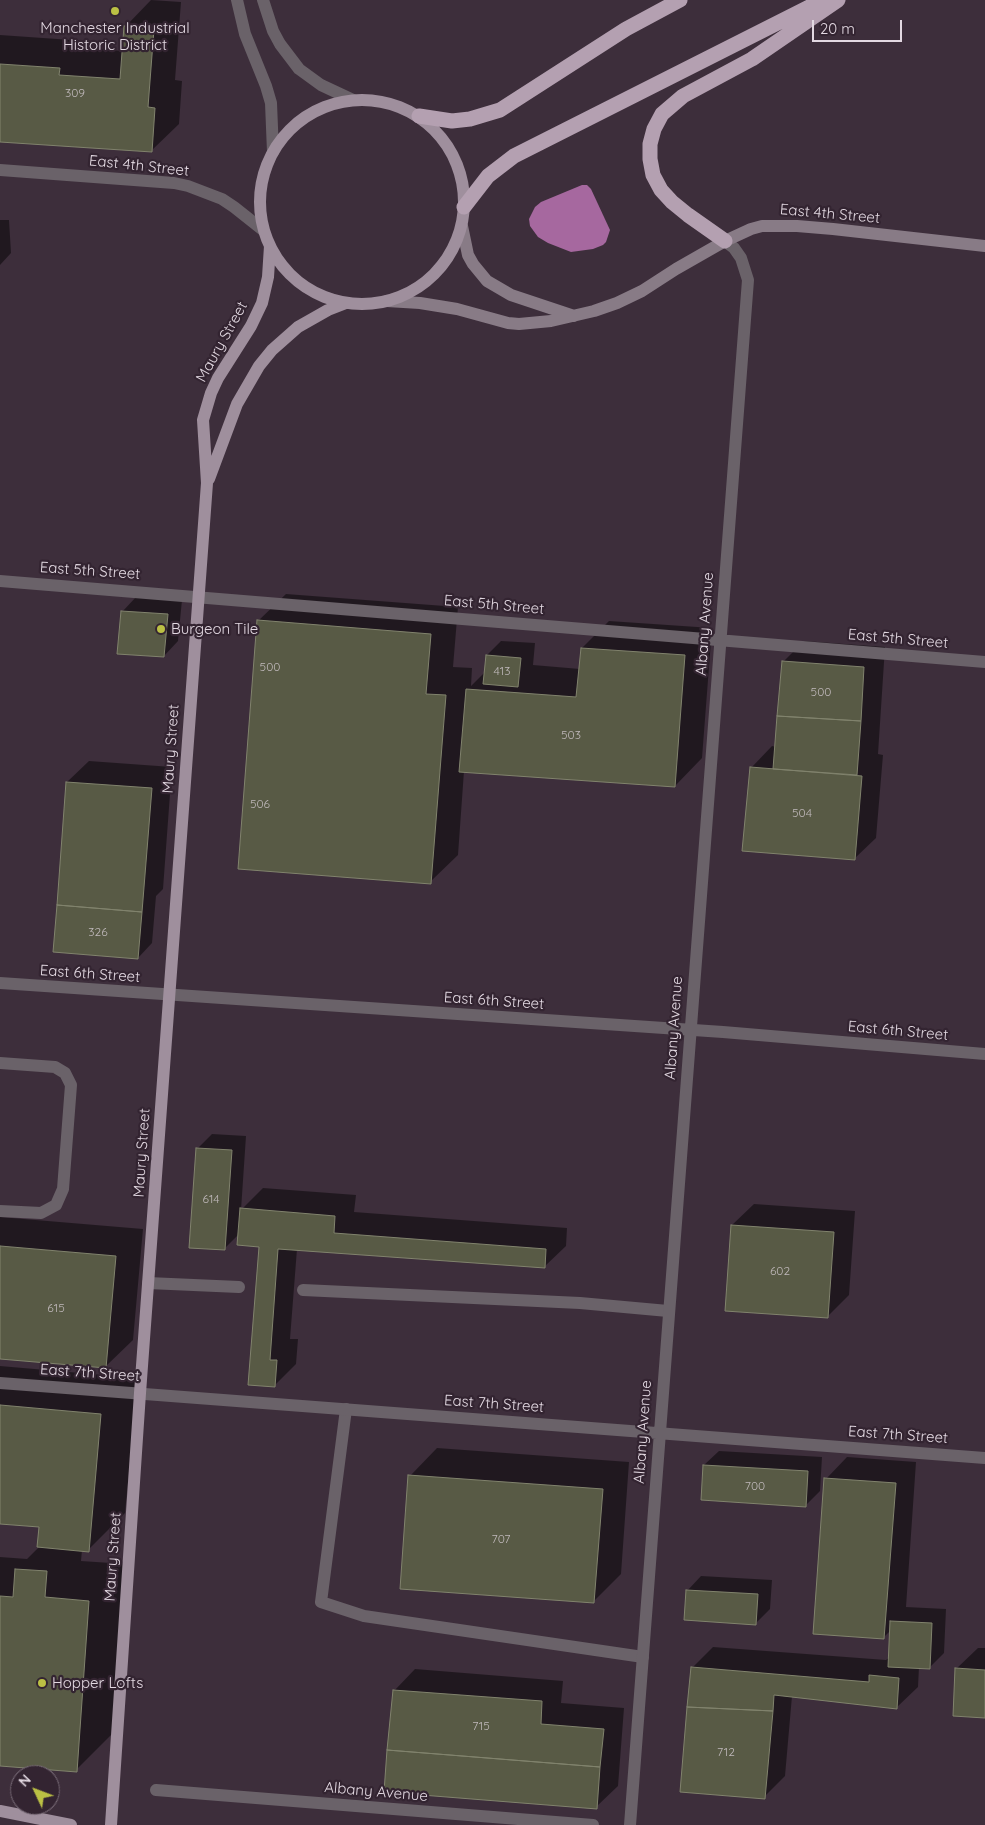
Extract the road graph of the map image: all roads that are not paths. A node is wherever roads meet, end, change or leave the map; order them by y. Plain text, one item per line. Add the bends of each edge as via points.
1 (237, 0) edge
2 (263, 0) edge
3 (680, 0) edge
4 (823, 0) edge
5 (838, 0) edge
6 (352, 100) junction
7 (419, 116) junction
8 (273, 152) junction
9 (0, 170) edge
10 (464, 207) junction
11 (462, 226) junction
12 (263, 230) junction
13 (725, 240) junction
14 (270, 246) junction
15 (985, 246) edge
16 (387, 301) junction
17 (347, 303) junction
18 (574, 316) junction
19 (207, 483) junction
20 (0, 581) edge
21 (199, 596) junction
22 (720, 640) junction
23 (985, 662) edge
24 (0, 983) edge
25 (170, 996) junction
26 (690, 1030) junction
27 (985, 1054) edge
28 (0, 1063) edge
29 (0, 1211) edge
30 (148, 1283) junction
31 (240, 1287) dead end
32 (303, 1290) dead end
33 (668, 1312) junction
34 (0, 1382) edge
35 (140, 1394) junction
36 (346, 1409) junction
37 (659, 1433) junction
38 (985, 1458) edge
39 (643, 1658) junction
40 (156, 1790) dead end
41 (0, 1812) edge
42 (71, 1825) edge
43 (111, 1825) edge
44 (593, 1825) edge
45 (630, 1825) edge

1 - 8 street via 245,34 266,86
2 - 6 street via 273,31 300,69 333,92
3 - 7 highway via 626,29 500,110 452,121
4 - 10 highway via 514,156 488,176
5 - 13 highway via 752,59 671,104 654,129 650,159 661,190 688,216
6 - 7 main road via 387,102
6 - 8 main road via 336,102 306,116 282,138
7 - 10 main road via 441,136 457,162 463,184
8 - 12 main road via 261,182
9 - 12 street, East 4th Street via 188,186 222,199
10 - 11 main road
11 - 16 main road via 442,266 408,294
11 - 18 street via 468,255 487,281 511,295
12 - 14 main road
13 - 15 street, East 4th Street via 751,229 778,225
13 - 18 street, East 4th Street via 642,292
13 - 22 street, Albany Avenue via 741,258 748,280
14 - 17 main road via 288,273 301,284 315,293
14 - 19 main road, Maury Street via 262,303 218,378 206,408 203,420
16 - 17 main road
16 - 18 street, East 4th Street via 420,303 519,324
17 - 19 main road, Maury Street via 298,327 259,366 237,404
19 - 21 main road, Maury Street
20 - 21 street, East 5th Street
21 - 22 street, East 5th Street
21 - 25 main road, Maury Street
22 - 23 street, East 5th Street
22 - 26 street, Albany Avenue
24 - 25 street, East 6th Street
25 - 26 street, East 6th Street
25 - 30 main road, Maury Street
26 - 27 street, East 6th Street
26 - 33 street, Albany Avenue
28 - 29 street via 55,1067 65,1073 71,1085 63,1189 56,1205 41,1213
30 - 31 street
30 - 35 main road, Maury Street
32 - 33 street via 580,1303
33 - 37 street, Albany Avenue
34 - 35 street, East 7th Street
35 - 36 street, East 7th Street
35 - 43 main road, Maury Street
36 - 37 street, East 7th Street
36 - 39 street via 321,1602 364,1616
37 - 38 street, East 7th Street
37 - 39 street, Albany Avenue
39 - 45 street, Albany Avenue
40 - 44 street, Albany Avenue
41 - 42 main road

